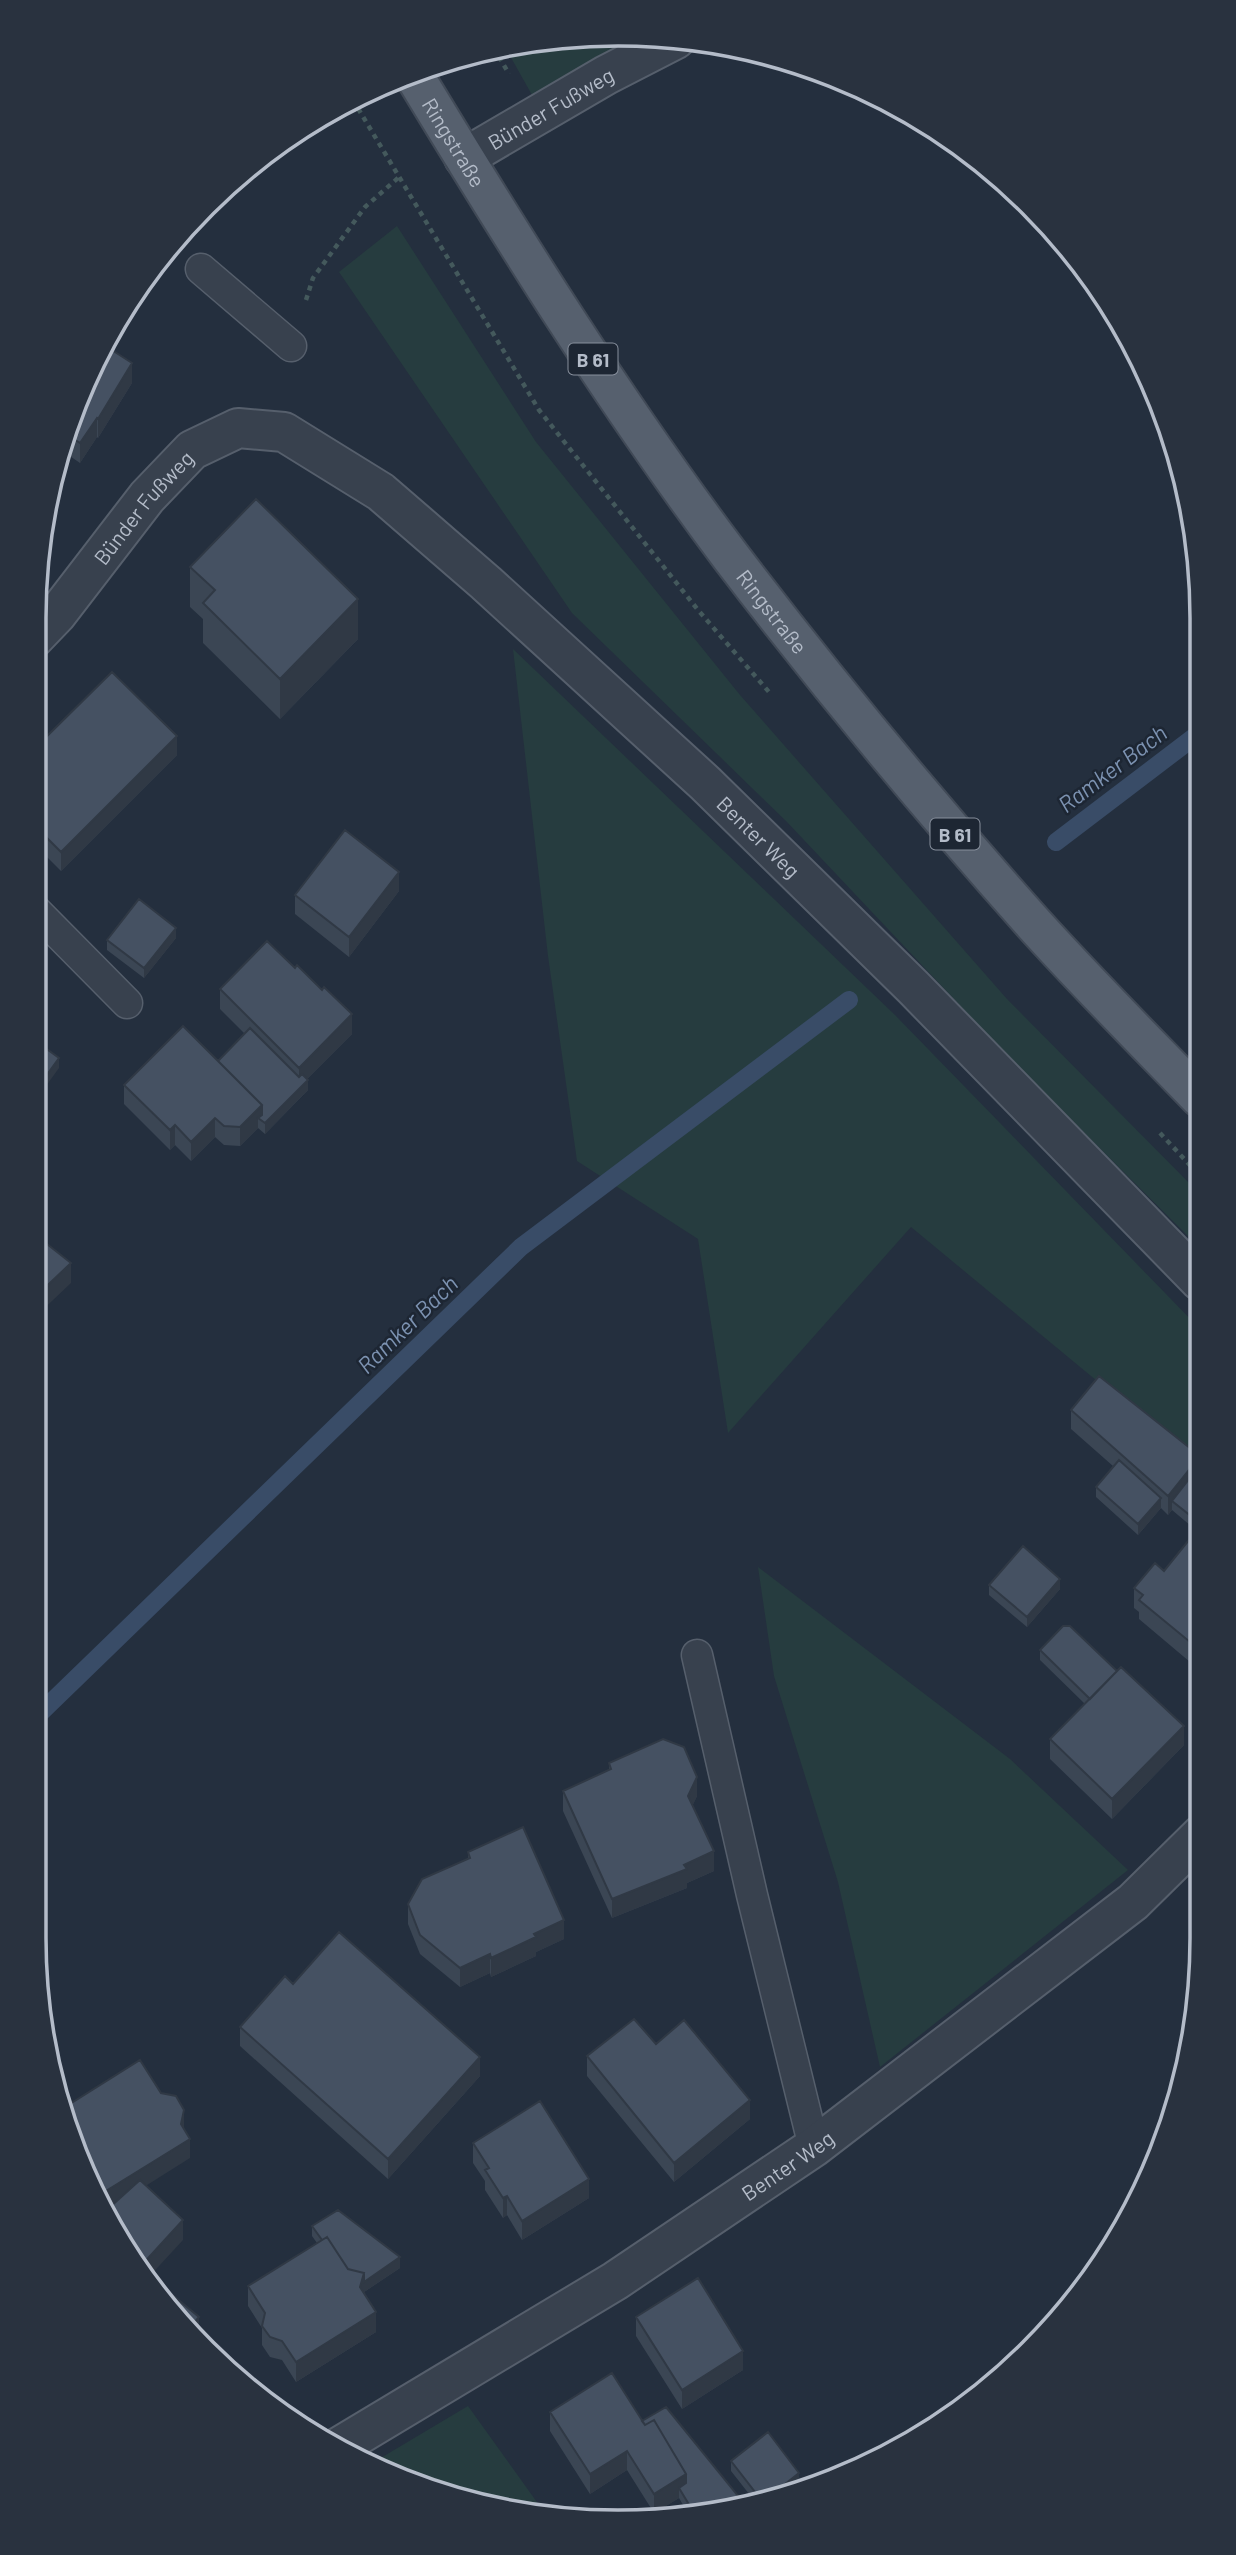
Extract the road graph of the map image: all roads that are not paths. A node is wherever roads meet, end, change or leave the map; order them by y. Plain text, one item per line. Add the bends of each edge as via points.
1 (660, 47) edge
2 (418, 82) edge
3 (464, 158) junction
4 (201, 269) dead end
5 (291, 346) road end
6 (284, 432) joint
7 (46, 625) edge
8 (46, 921) edge
9 (127, 1003) dead end
10 (1190, 1088) edge
11 (1190, 1271) edge
12 (697, 1655) dead end
13 (1190, 1847) edge
14 (814, 2147) junction
15 (348, 2441) edge

1 - 3 street, Bünder Fußweg
2 - 3 main road, Ringstraße / B 61
3 - 10 main road, Ringstraße / B 61 via 631,417 729,555 948,826 1035,926
4 - 5 lane
6 - 7 street, Bünder Fußweg via 238,428 192,450 147,497
6 - 11 street, Benter Weg via 381,492 705,783 913,987
8 - 9 lane
12 - 14 lane
13 - 14 street, Benter Weg via 1133,1902
14 - 15 street, Benter Weg via 615,2281

